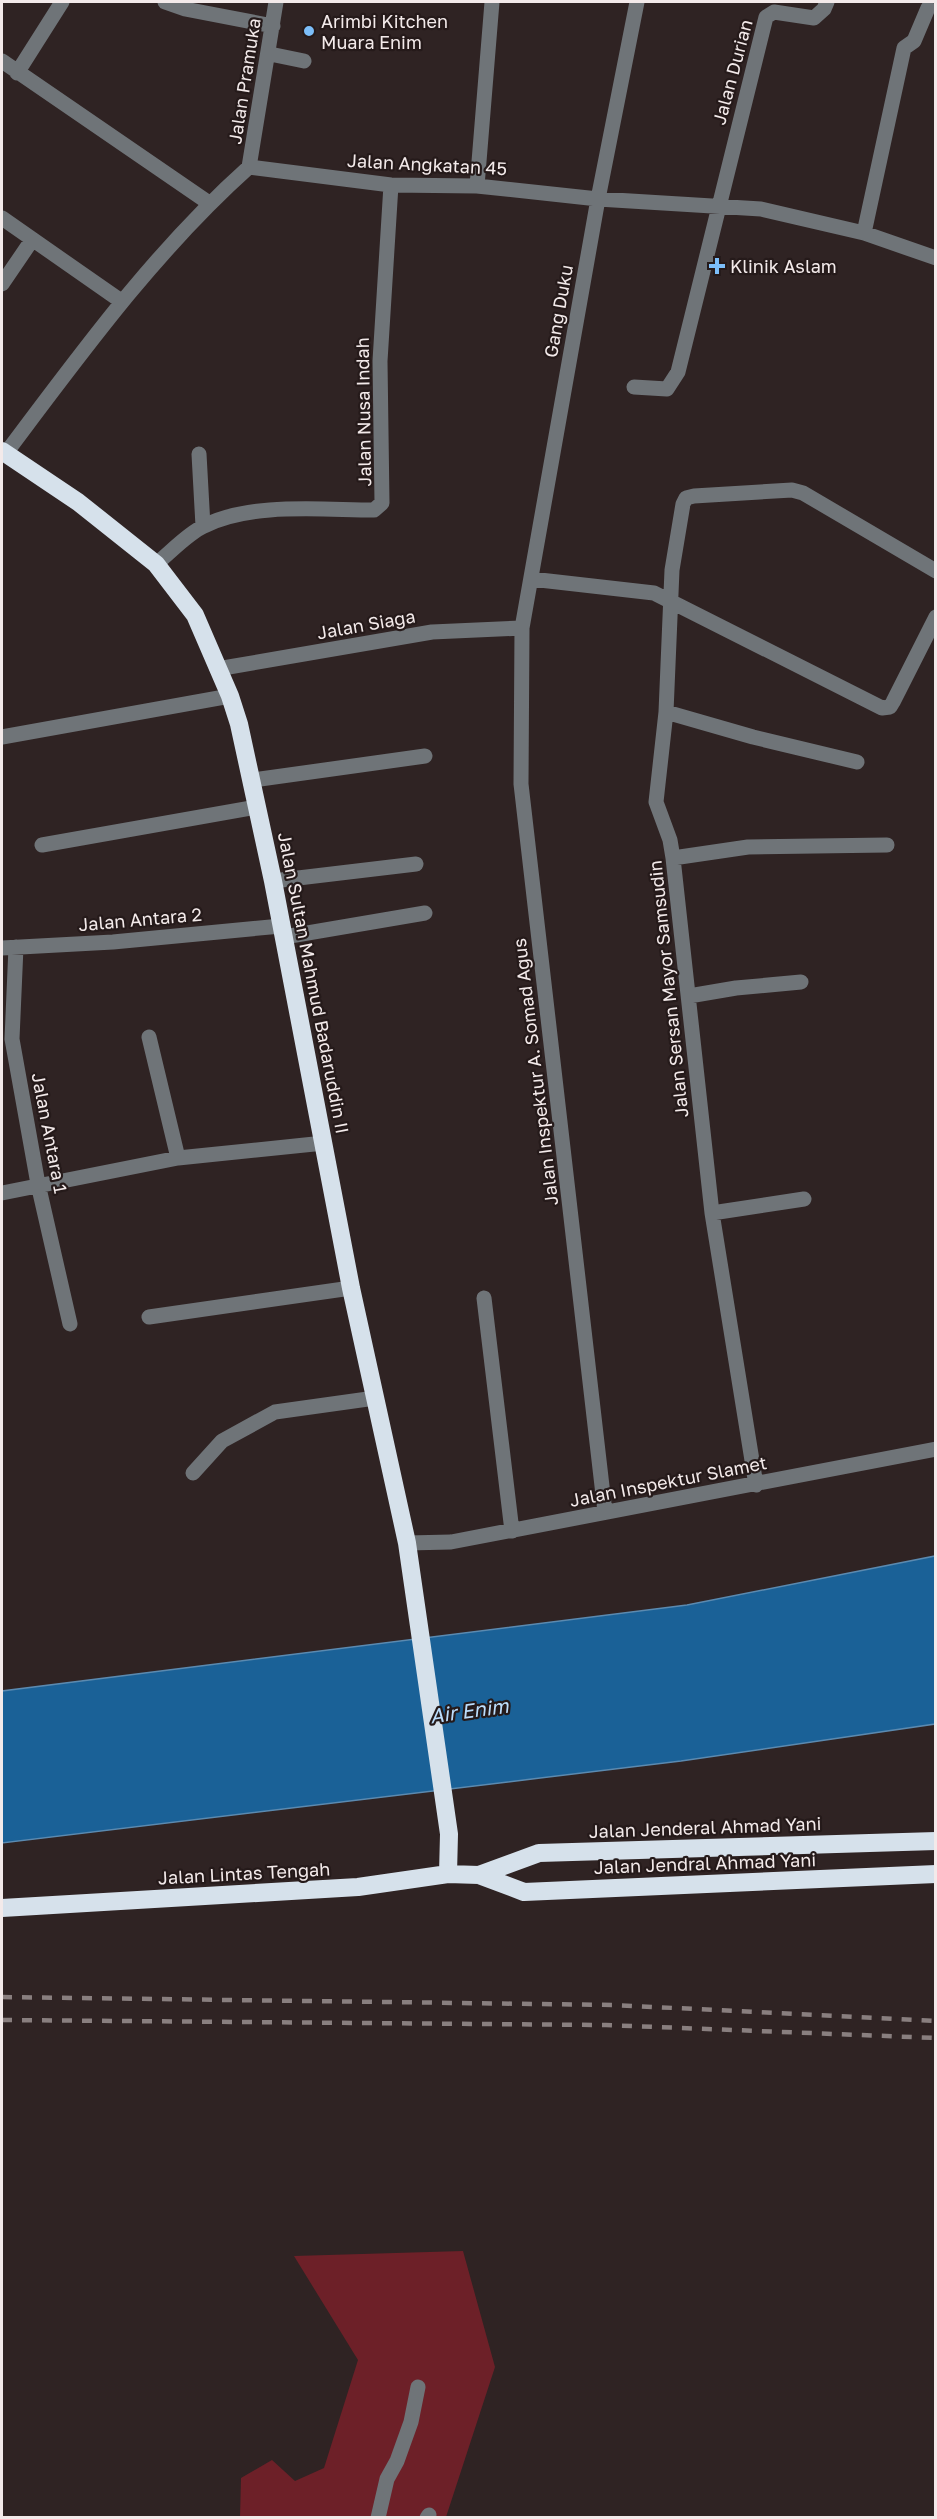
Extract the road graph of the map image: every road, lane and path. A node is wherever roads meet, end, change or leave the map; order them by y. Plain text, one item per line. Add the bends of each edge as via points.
1 (62, 2) edge
2 (165, 2) edge
3 (276, 2) edge
4 (492, 2) edge
5 (637, 2) edge
6 (827, 2) edge
7 (928, 8) dead end
8 (273, 26) junction
9 (270, 54) junction
10 (2, 61) edge
11 (304, 61) dead end
12 (17, 73) junction
13 (249, 167) junction
14 (391, 185) junction
15 (477, 186) junction
16 (598, 199) junction
17 (209, 203) junction
18 (718, 206) junction
19 (2, 218) edge
20 (864, 233) junction
21 (32, 240) junction
22 (936, 258) edge
23 (2, 284) edge
24 (120, 301) junction
25 (634, 387) dead end
26 (4, 452) edge
27 (199, 454) dead end
28 (203, 526) junction
29 (156, 564) junction
30 (936, 572) edge
31 (531, 579) junction
32 (670, 601) junction
33 (936, 617) edge
34 (522, 628) junction
35 (217, 669) junction
36 (230, 696) junction
37 (666, 712) junction
38 (2, 737) edge
39 (425, 756) dead end
40 (857, 762) dead end
41 (253, 780) junction
42 (257, 807) junction
43 (42, 845) dead end
44 (887, 845) dead end
45 (673, 858) junction
46 (416, 864) dead end
47 (273, 881) junction
48 (425, 913) dead end
49 (283, 932) junction
50 (9, 947) edge
51 (801, 982) dead end
52 (688, 996) junction
53 (149, 1037) dead end
54 (7, 1040) edge
55 (324, 1143) junction
56 (178, 1158) junction
57 (38, 1184) junction
58 (2, 1193) edge
59 (804, 1198) dead end
60 (712, 1213) junction
61 (351, 1288) junction
62 (484, 1298) dead end
63 (149, 1317) dead end
64 (70, 1324) dead end
65 (375, 1398) junction
66 (936, 1449) edge
67 (193, 1473) dead end
68 (756, 1485) junction
69 (605, 1512) junction
70 (512, 1531) junction
71 (407, 1543) junction
72 (936, 1841) edge
73 (448, 1874) junction
74 (936, 1874) edge
75 (479, 1875) junction
76 (2, 1908) edge
77 (418, 2387) dead end
78 (378, 2517) edge

1 - 12 street
2 - 8 street
3 - 8 street, Jalan Pramuka
4 - 15 street
5 - 16 street, Gang Duku
6 - 18 street, Jalan Durian via 814,18 774,12 766,17
7 - 20 street via 914,41 904,48
8 - 9 street, Jalan Pramuka
9 - 11 street
9 - 13 street, Jalan Pramuka
10 - 12 street
12 - 17 street
13 - 14 street, Jalan Angkatan 45
13 - 17 street
14 - 15 street, Jalan Angkatan 45
14 - 28 street, Jalan Nusa Indah via 380,361 382,503 374,510 259,511
15 - 16 street, Jalan Angkatan 45
16 - 18 street, Jalan Angkatan 45
16 - 31 street, Gang Duku
17 - 24 street
18 - 20 street, Jalan Angkatan 45 via 761,209
18 - 25 street via 678,372 667,389
19 - 21 street
20 - 22 street, Jalan Angkatan 45
21 - 23 street
21 - 24 street
24 - 26 street
26 - 29 highway, Jalan Sultan Mahmud Badaruddin II via 78,502
27 - 28 street
28 - 29 street, Jalan Nusa Indah
29 - 35 highway, Jalan Sultan Mahmud Badaruddin II via 195,615
30 - 32 street, Jalan Sersan Mayor Samsudin via 803,493 792,490 694,496 686,498 683,504
31 - 32 street via 654,593
31 - 34 street, Gang Duku
32 - 33 street via 882,708 893,702
32 - 37 street, Jalan Sersan Mayor Samsudin
34 - 35 street, Jalan Siaga via 432,633
34 - 69 street, Jalan Inspektur A. Somad Agus via 521,784
35 - 36 highway, Jalan Sultan Mahmud Badaruddin II
36 - 38 street
36 - 41 highway, Jalan Sultan Mahmud Badaruddin II
37 - 40 street
37 - 45 street, Jalan Sersan Mayor Samsudin via 656,802
39 - 41 street
41 - 42 highway, Jalan Sultan Mahmud Badaruddin II
42 - 43 street
42 - 47 highway, Jalan Sultan Mahmud Badaruddin II
44 - 45 street via 748,847
45 - 52 street, Jalan Sersan Mayor Samsudin
46 - 47 street
47 - 49 highway, Jalan Sultan Mahmud Badaruddin II
48 - 49 street, Jalan Antara 2
49 - 50 street, Jalan Antara 2
49 - 55 highway, Jalan Sultan Mahmud Badaruddin II
50 - 54 street, Jalan Antara 1
51 - 52 street
52 - 60 street, Jalan Sersan Mayor Samsudin
53 - 56 street
54 - 57 street, Jalan Antara 1
55 - 56 street
55 - 61 highway, Jalan Sultan Mahmud Badaruddin II
56 - 57 street
57 - 58 street
57 - 64 street, Jalan Antara 1
59 - 60 street
60 - 68 street, Jalan Sersan Mayor Samsudin
61 - 63 street
61 - 65 highway, Jalan Sultan Mahmud Badaruddin II
62 - 70 street
65 - 67 street via 275,1412 222,1441
65 - 71 highway, Jalan Sultan Mahmud Badaruddin II
66 - 68 street, Jalan Inspektur Slamet
68 - 69 street, Jalan Inspektur Slamet
69 - 70 street, Jalan Inspektur Slamet
70 - 71 street, Jalan Inspektur Slamet via 451,1542
71 - 73 highway, Jalan Sultan Mahmud Badaruddin II via 449,1834
72 - 75 highway, Jalan Jenderal Ahmad Yani via 539,1853
73 - 75 highway, Jalan Lintas Tengah
73 - 76 highway, Jalan Lintas Tengah via 358,1887
74 - 75 highway, Jalan Jendral Ahmad Yani via 524,1892
77 - 78 street via 411,2422 387,2479

